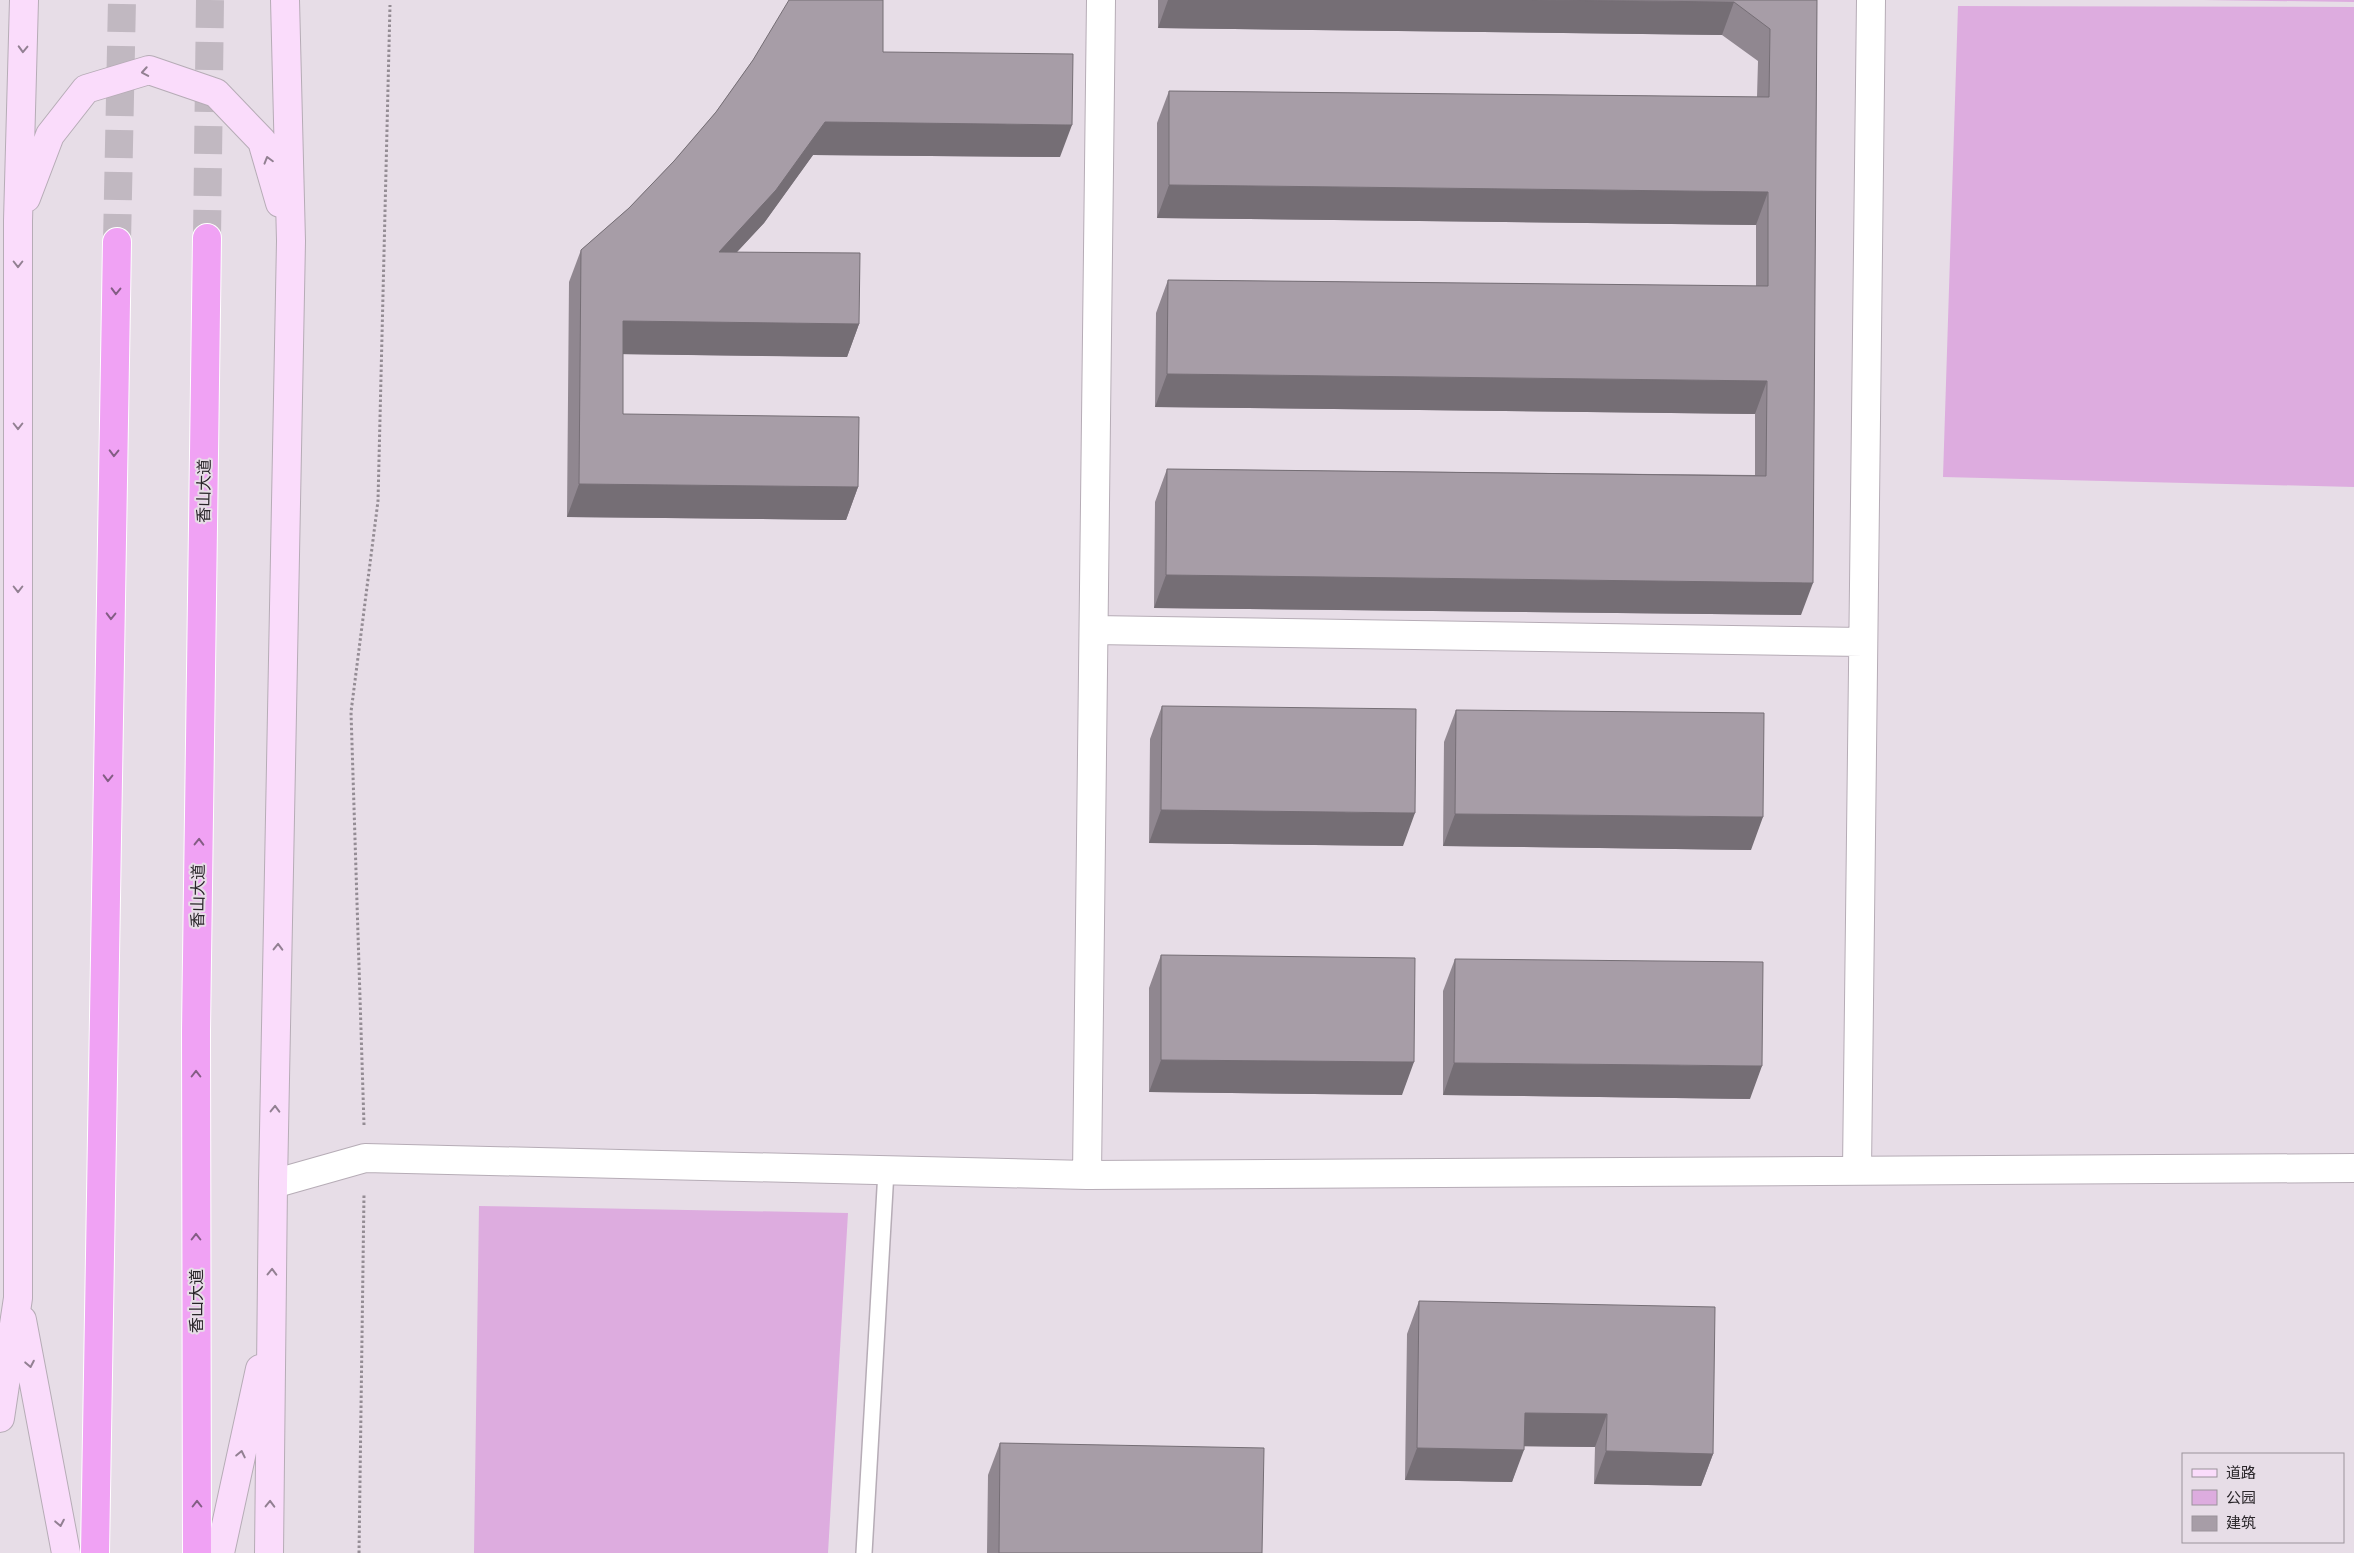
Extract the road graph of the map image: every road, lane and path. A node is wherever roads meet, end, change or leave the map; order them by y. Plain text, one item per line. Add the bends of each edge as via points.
1 (24, 0) edge
2 (285, 0) edge
3 (302, 0) edge
4 (1101, 0) edge
5 (1871, 0) edge
6 (390, 5) dead end
7 (287, 61) junction
8 (18, 221) junction
9 (207, 238) tunnel mouth
10 (291, 241) junction
11 (117, 242) tunnel mouth
12 (1094, 630) junction
13 (1863, 642) junction
14 (365, 1158) junction
15 (2354, 1168) edge
16 (1857, 1170) junction
17 (886, 1171) junction
18 (1087, 1175) junction
19 (273, 1184) junction
20 (18, 1298) junction
21 (272, 1312) junction
22 (0, 1418) edge
23 (66, 1553) edge
24 (95, 1553) edge
25 (197, 1553) edge
26 (220, 1553) edge
27 (269, 1553) edge
28 (359, 1553) edge
29 (864, 1553) edge

1 -> 8 main road
2 - 7 main road
3 - 7 main road
4 - 12 street
5 - 13 street
6 - 14 path via 378,500 351,712
7 - 10 main road
10 -> 8 main road via 262,141 216,93 150,70 86,89 50,135
8 -> 20 main road
25 -> 9 highway, 香山大道 via 196,1031
19 -> 10 main road
11 -> 24 highway
12 - 13 street
12 - 18 street
13 - 16 street
14 - 17 street
14 - 19 street
14 - 28 path
15 - 16 street
16 - 18 street
17 - 18 street
17 - 29 lane
21 -> 19 main road
20 - 22 main road
20 -> 23 main road
26 -> 21 main road
27 -> 21 main road

